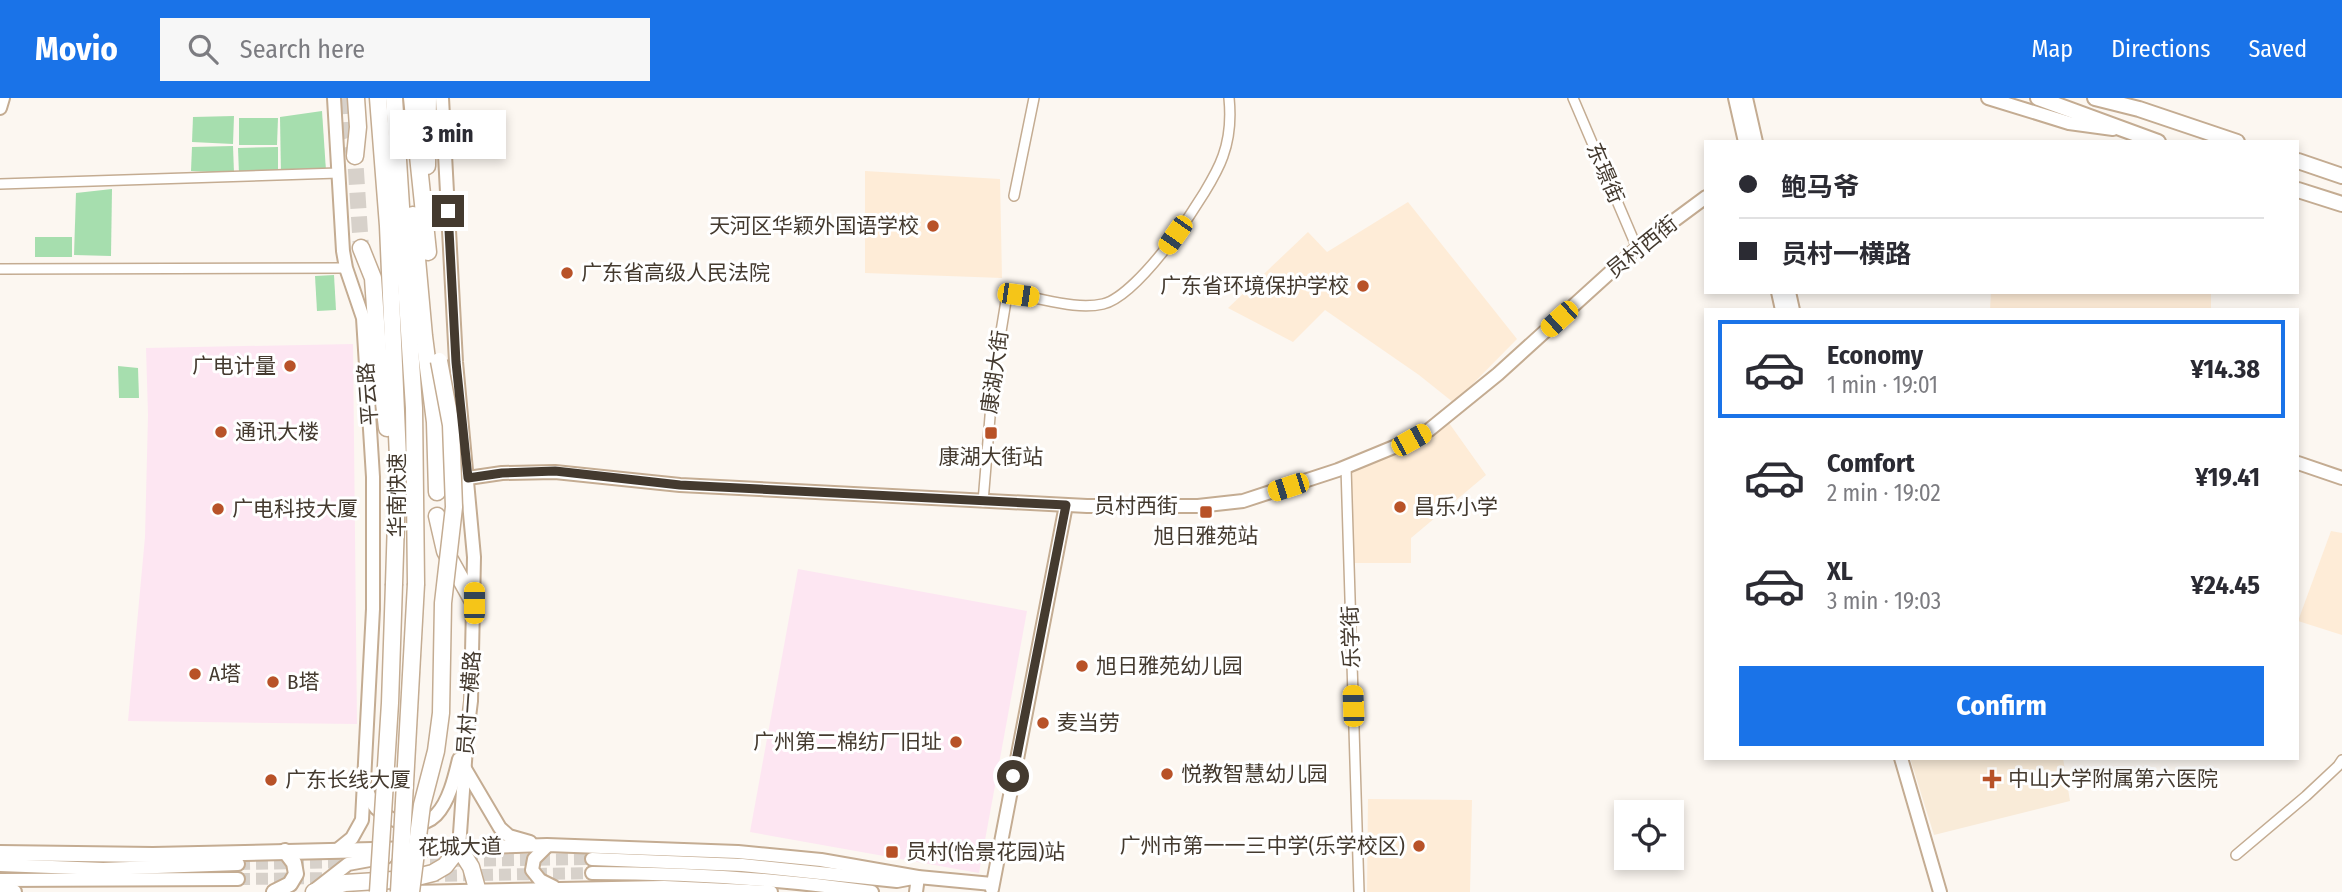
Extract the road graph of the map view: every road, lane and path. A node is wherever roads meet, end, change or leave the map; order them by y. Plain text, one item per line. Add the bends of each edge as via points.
1 (3, 98) edge
2 (334, 98) edge
3 (355, 98) edge
4 (412, 98) edge
5 (428, 98) edge
6 (442, 98) edge
7 (1034, 98) edge
8 (1229, 98) edge
9 (1573, 98) edge
10 (1735, 98) edge
11 (1746, 98) edge
12 (1988, 98) edge
13 (2038, 98) edge
14 (2095, 98) edge
15 (2117, 98) edge
16 (387, 106) edge
17 (0, 108) edge
18 (2139, 109) junction
19 (2130, 131) junction
20 (1745, 140) edge
21 (1756, 140) edge
22 (2153, 140) edge
23 (2231, 140) edge
24 (355, 156) dead end
25 (2299, 162) edge
26 (338, 173) junction
27 (2342, 176) edge
28 (0, 184) edge
29 (2299, 190) edge
30 (1014, 196) dead end
31 (1704, 198) edge
32 (2342, 204) edge
33 (424, 210) junction
34 (448, 211) junction
35 (361, 248) tunnel mouth
36 (1637, 248) junction
37 (346, 268) junction
38 (0, 269) edge
39 (2299, 463) edge
40 (1346, 467) junction
41 (468, 478) junction
42 (2342, 478) edge
43 (437, 492) dead end
44 (982, 502) junction
45 (1066, 505) junction
46 (437, 516) dead end
47 (394, 584) junction
48 (474, 603) junction
49 (467, 733) junction
50 (1902, 760) edge
51 (2342, 760) edge
52 (464, 767) junction
53 (365, 785) junction
54 (383, 821) junction
55 (547, 845) junction
56 (460, 848) junction
57 (285, 851) junction
58 (336, 851) junction
59 (0, 853) edge
60 (2236, 855) dead end
61 (592, 859) tunnel mouth
62 (239, 864) tunnel mouth
63 (0, 866) edge
64 (592, 873) tunnel mouth
65 (918, 877) junction
66 (238, 879) tunnel mouth
67 (0, 880) edge
68 (558, 888) junction
69 (992, 888) edge
70 (0, 892) edge
71 (14, 892) edge
72 (274, 892) edge
73 (313, 892) edge
74 (369, 892) edge
75 (378, 892) edge
76 (399, 892) edge
77 (411, 892) edge
78 (478, 892) edge
79 (771, 892) edge
80 (872, 892) edge
81 (916, 892) edge
82 (1359, 892) edge
83 (1940, 892) edge

1 - 17 street
2 - 26 street, 平云路
3 - 24 highway
4 - 33 highway
5 - 33 highway
6 - 34 street, 员村一横路
7 - 30 street
8 - 44 street, 康湖大街 via 1227,143 1217,171 1164,251 1139,278 1106,304 1073,305 1018,295 1006,301 993,380
9 - 36 street, 东璟街
10 - 20 street
11 - 21 street
12 - 19 street via 2069,122
13 - 19 main road
14 - 18 main road
15 - 18 street
16 - 43 highway via 410,188 435,422
16 - 47 highway, 华南快速 via 387,226 397,446
16 - 76 highway, 华南快速, bridge via 414,408 416,584
18 - 23 main road
19 - 22 main road
25 - 27 main road
26 - 28 street
26 - 37 street, 平云路
29 - 32 main road
31 - 36 street, 员村西街
33 - 34 street
33 - 77 highway, bridge via 433,325 450,425 454,506 443,603 441,713
34 - 41 street, 员村一横路
35 - 47 highway via 373,278 393,480
36 - 40 street, 员村西街 via 1451,414 1411,440
37 - 38 street
37 - 53 street, 平云路 via 363,318 373,477
39 - 42 street
40 - 45 street, 员村西街 via 1220,504
40 - 82 street, 乐学街
41 - 44 street, 员村西街 via 555,471 680,485
41 - 48 street, 员村一横路
44 - 45 street, 员村西街
45 - 69 street
46 - 48 highway via 445,551
47 - 54 highway, 华南快速, bridge
48 - 49 street, 员村一横路
49 - 52 street, 员村一横路
49 - 53 street via 442,807 428,821 390,819 374,804
50 - 83 street
51 - 60 street
52 - 55 street via 500,828 509,836
52 - 56 street, 员村一横路
53 - 58 street, 平云路 via 362,820 352,838
54 - 74 highway, bridge
54 - 75 highway, 华南快速, bridge
55 - 56 street, 花城大道
55 - 65 street, 花城大道 via 738,852
55 - 68 street via 538,853 532,870 540,880
56 - 58 main road, 花城大道
56 - 73 street via 443,854 348,864
56 - 73 highway via 433,873 345,883
56 - 78 highway
57 - 58 main road, 花城大道
57 - 59 main road, 花城大道 via 95,856
57 - 72 main road via 296,874 290,884
61 - 65 street, 花城大道 via 742,865 897,881
62 - 63 street via 103,869
64 - 80 street via 702,875
65 - 69 street, 花城大道
65 - 81 street
66 - 67 street
68 - 78 street
68 - 79 street
70 - 71 main road
77 - 78 street

